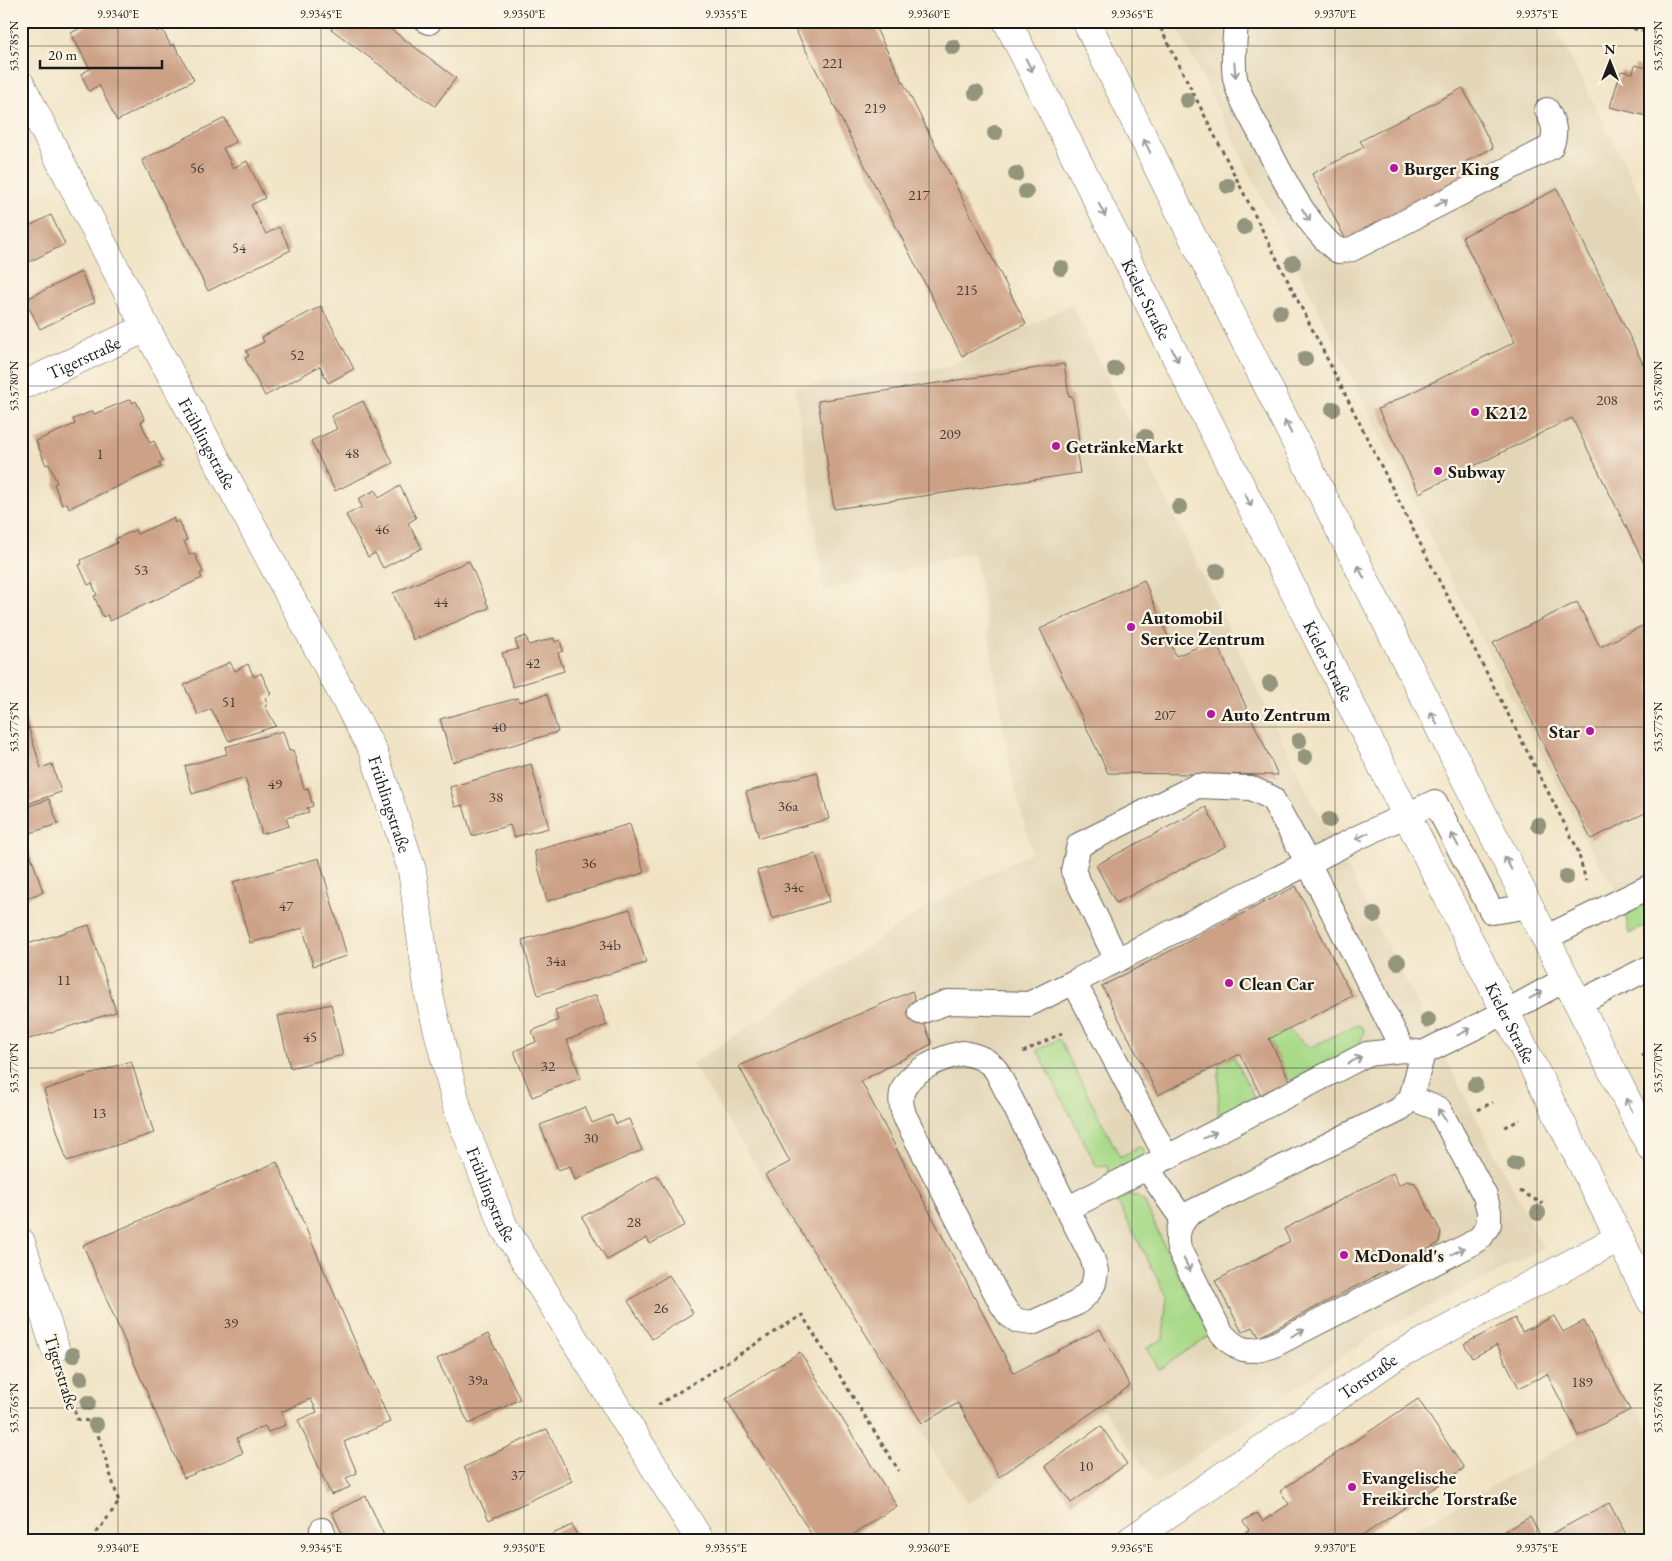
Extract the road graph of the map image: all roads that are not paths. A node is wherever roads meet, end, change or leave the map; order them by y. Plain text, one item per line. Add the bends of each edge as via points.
1 (1007, 21) edge
2 (1086, 21) edge
3 (1236, 21) edge
4 (21, 85) edge
5 (1547, 110) dead end
6 (146, 328) junction
7 (21, 386) edge
8 (1406, 814) junction
9 (1308, 863) junction
10 (1651, 886) edge
11 (1530, 906) junction
12 (1545, 938) junction
13 (1117, 960) junction
14 (1651, 967) edge
15 (1074, 982) junction
16 (1572, 991) junction
17 (920, 1012) dead end
18 (1506, 1012) junction
19 (1413, 1051) junction
20 (1411, 1098) junction
21 (1651, 1148) edge
22 (1157, 1163) junction
23 (1067, 1209) junction
24 (1183, 1220) junction
25 (1619, 1238) junction
26 (21, 1242) edge
27 (1651, 1301) edge
28 (55, 1348) road end
29 (700, 1540) edge
30 (1131, 1540) edge

1 -> 8 main road, Kieler Straße
11 -> 2 main road
3 -> 5 lane via 1234,62 1241,97 1285,181 1312,224 1338,251 1352,249 1552,147 1556,136
4 - 6 main road, Frühlingstraße
6 - 7 main road, Tigerstraße
6 - 29 main road, Frühlingstraße via 373,752 412,870 429,995 458,1110 504,1227
8 -> 9 lane
11 -> 8 lane via 1492,912 1435,802
8 - 18 main road, Kieler Straße
9 - 13 lane
9 - 13 lane via 1272,798 1251,788 1198,786 1079,846 1073,871
9 - 19 lane
10 - 12 lane
11 - 12 main road
12 - 16 main road
13 - 15 lane
14 - 16 lane
15 - 17 lane via 1029,1004 948,1002
15 - 22 lane via 1094,1018
18 -> 16 lane
21 -> 16 main road
19 -> 18 lane
18 - 25 main road, Kieler Straße
19 - 20 lane
22 -> 19 lane via 1367,1054
20 - 24 lane via 1399,1110 1190,1213
24 -> 20 lane via 1178,1229 1179,1249 1220,1331 1235,1346 1257,1351 1469,1245 1481,1237 1489,1224 1484,1196 1439,1109
22 - 23 lane
22 - 24 lane
23 - 23 lane via 1092,1257 1096,1271 1094,1283 1077,1303 1032,1323 1018,1321 1008,1315 1001,1303 905,1117 901,1106 902,1093 908,1081 919,1071 963,1053 976,1055 993,1066
25 - 27 main road, Kieler Straße
25 - 30 main road, Torstraße via 1393,1358
26 - 28 main road, Tigerstraße

